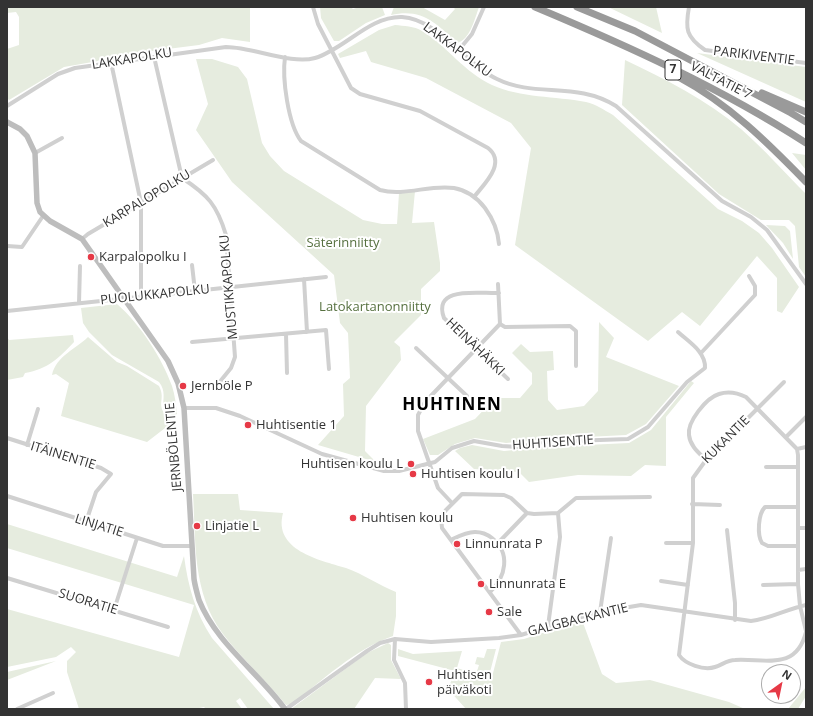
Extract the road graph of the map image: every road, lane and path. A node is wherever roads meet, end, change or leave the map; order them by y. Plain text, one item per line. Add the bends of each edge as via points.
1 (314, 7) edge
2 (484, 7) edge
3 (535, 7) edge
4 (577, 7) edge
5 (689, 7) edge
6 (624, 46) junction
7 (333, 50) junction
8 (458, 51) junction
9 (285, 57) junction
10 (155, 61) dead end
11 (806, 63) edge
12 (112, 67) dead end
13 (720, 75) junction
14 (7, 106) edge
15 (806, 112) edge
16 (7, 122) edge
17 (806, 122) edge
18 (62, 138) dead end
19 (806, 143) edge
20 (35, 153) junction
21 (213, 160) dead end
22 (182, 178) junction
23 (806, 182) edge
24 (474, 197) junction
25 (141, 203) junction
26 (43, 216) junction
27 (82, 239) junction
28 (499, 244) dead end
29 (7, 246) edge
30 (192, 264) dead end
31 (80, 266) dead end
32 (326, 276) dead end
33 (749, 276) dead end
34 (304, 279) junction
35 (498, 284) dead end
36 (806, 284) edge
37 (230, 287) junction
38 (195, 291) junction
39 (499, 293) junction
40 (141, 297) junction
41 (124, 298) junction
42 (79, 303) junction
43 (7, 311) edge
44 (500, 324) junction
45 (307, 332) junction
46 (678, 332) dead end
47 (286, 334) junction
48 (234, 338) junction
49 (192, 342) dead end
50 (416, 348) dead end
51 (476, 349) junction
52 (701, 353) junction
53 (576, 366) dead end
54 (329, 369) dead end
55 (287, 373) dead end
56 (448, 378) junction
57 (508, 379) dead end
58 (784, 382) dead end
59 (218, 384) dead end
60 (466, 396) dead end
61 (184, 408) junction
62 (758, 408) junction
63 (38, 409) dead end
64 (806, 417) edge
65 (786, 437) junction
66 (7, 438) edge
67 (27, 445) junction
68 (806, 447) edge
69 (797, 449) junction
70 (706, 460) junction
71 (430, 464) junction
72 (766, 467) dead end
73 (798, 467) junction
74 (7, 496) edge
75 (650, 497) dead end
76 (452, 503) junction
77 (692, 504) junction
78 (720, 505) dead end
79 (798, 507) junction
80 (527, 513) junction
81 (558, 514) junction
82 (86, 522) junction
83 (799, 528) junction
84 (806, 528) edge
85 (727, 530) dead end
86 (137, 538) junction
87 (611, 538) dead end
88 (451, 540) junction
89 (498, 543) junction
90 (666, 543) dead end
91 (693, 543) junction
92 (192, 546) junction
93 (798, 546) junction
94 (806, 569) edge
95 (798, 570) junction
96 (7, 578) edge
97 (661, 581) dead end
98 (798, 584) junction
99 (688, 585) junction
100 (762, 585) dead end
101 (490, 592) junction
102 (806, 604) edge
103 (800, 606) junction
104 (114, 610) junction
105 (600, 612) junction
106 (685, 613) junction
107 (735, 620) junction
108 (548, 626) junction
109 (168, 627) dead end
110 (806, 632) edge
111 (522, 635) junction
112 (395, 639) junction
113 (53, 693) dead end
114 (17, 709) edge
115 (285, 709) edge
116 (406, 709) edge

1 - 7 street via 318,24
2 - 8 street via 472,34
3 - 6 highway, VALTATIE 7 / 7
4 - 13 highway, VALTATIE 7 / 7 via 635,31
5 - 11 street, PARIKIVENTIE via 686,26 692,42 705,50
6 - 19 highway, VALTATIE 7 / 7 via 725,95
6 - 23 highway via 701,90 738,117
7 - 8 street, LAKKAPOLKU via 378,22 402,17 417,20 431,28
7 - 9 street, LAKKAPOLKU via 309,59
7 - 24 street via 347,84 355,91 420,111 492,151 496,160 495,167
8 - 36 street, LAKKAPOLKU via 485,72 506,83 586,93 612,104 722,201 751,217 767,230
9 - 14 street, LAKKAPOLKU via 226,46 75,68 58,74
9 - 24 street via 284,79 294,128 304,144 380,190 446,187 461,190
10 - 22 street
12 - 25 street
13 - 15 highway
13 - 17 highway, VALTATIE 7 / 7
16 - 20 street via 27,136
18 - 20 street
20 - 26 street via 37,203
21 - 22 street, KARPALOPOLKU
22 - 25 street, KARPALOPOLKU
22 - 37 street, MUSTIKKAPOLKU via 212,201 221,217 226,235
24 - 28 street via 492,218
25 - 27 street, KARPALOPOLKU
25 - 40 street
26 - 27 street, JERNBÖLENTIE
26 - 29 street via 22,247
27 - 41 street, JERNBÖLENTIE
30 - 38 street
31 - 42 street
32 - 34 street, PUOLUKKAPOLKU
33 - 52 street via 756,286 755,295
34 - 37 street, PUOLUKKAPOLKU
34 - 45 street
35 - 39 street
37 - 38 street, PUOLUKKAPOLKU
37 - 48 street, MUSTIKKAPOLKU
38 - 40 street, PUOLUKKAPOLKU
39 - 44 street
39 - 51 street, HEINÄHÄKKI via 455,294 448,296 442,304 444,318
40 - 41 street, PUOLUKKAPOLKU
41 - 42 street, PUOLUKKAPOLKU
41 - 61 street, JERNBÖLENTIE via 168,361 178,383
42 - 43 street, PUOLUKKAPOLKU
44 - 51 street
44 - 53 street via 506,327 574,328
45 - 47 street
45 - 54 street via 326,330
46 - 52 street
47 - 48 street
47 - 55 street
48 - 49 street
48 - 59 street, MUSTIKKAPOLKU via 234,362
50 - 56 street
51 - 56 street
51 - 57 street, HEINÄHÄKKI
52 - 71 street, HUHTISENTIE via 705,363 703,371 687,382 648,427 628,439 543,442 518,447 474,441 452,448
56 - 60 street
56 - 71 street via 425,402 418,415 418,431
58 - 62 street
61 - 71 street, HUHTISENTIE via 225,411 322,454 384,471 399,471
61 - 92 street, JERNBÖLENTIE
62 - 65 street, KUKANTIE
62 - 70 street, KUKANTIE
62 - 70 street via 746,397 736,393 718,394 703,406 690,423 689,436 691,444
63 - 67 street
64 - 65 street
65 - 69 street, KUKANTIE
66 - 67 street, ITÄINENTIE
67 - 82 street, ITÄINENTIE via 102,468 111,474 96,492
68 - 69 street
69 - 73 street
70 - 77 street, KUKANTIE via 693,478
71 - 76 street via 438,488
72 - 73 street
73 - 79 street
74 - 82 street, LINJATIE
75 - 81 street via 579,497
76 - 80 street via 462,494 504,495
76 - 88 street via 442,514 440,522
77 - 78 street
77 - 91 street, KUKANTIE
79 - 83 street
79 - 93 street via 765,507 760,513 760,537 762,543 768,546
80 - 81 street
80 - 89 street
81 - 108 street via 560,537
82 - 86 street, LINJATIE
83 - 84 street
83 - 93 street
85 - 107 street
86 - 92 street, LINJATIE via 169,547
86 - 104 street
87 - 105 street
88 - 89 street via 475,532 488,535
88 - 101 street
89 - 101 street via 503,554 504,571
90 - 91 street
91 - 99 street, KUKANTIE
92 - 115 street, JERNBÖLENTIE via 194,579 199,599 208,618 222,638
93 - 95 street
94 - 95 street
95 - 98 street
96 - 104 street, SUORATIE
97 - 99 street
98 - 100 street
98 - 103 street
99 - 106 street, KUKANTIE
101 - 111 street
102 - 103 street, GALGBACKANTIE
103 - 107 street, GALGBACKANTIE via 764,619
103 - 110 street
104 - 109 street, SUORATIE
105 - 106 street, GALGBACKANTIE via 641,605
105 - 108 street, GALGBACKANTIE
106 - 107 street, GALGBACKANTIE
106 - 110 street, KUKANTIE via 679,654 686,663 710,668 734,660 775,662 794,654 800,648
108 - 111 street, GALGBACKANTIE
111 - 112 street, GALGBACKANTIE via 452,642
112 - 115 street via 367,651
112 - 116 street via 394,660 406,683
113 - 114 street

